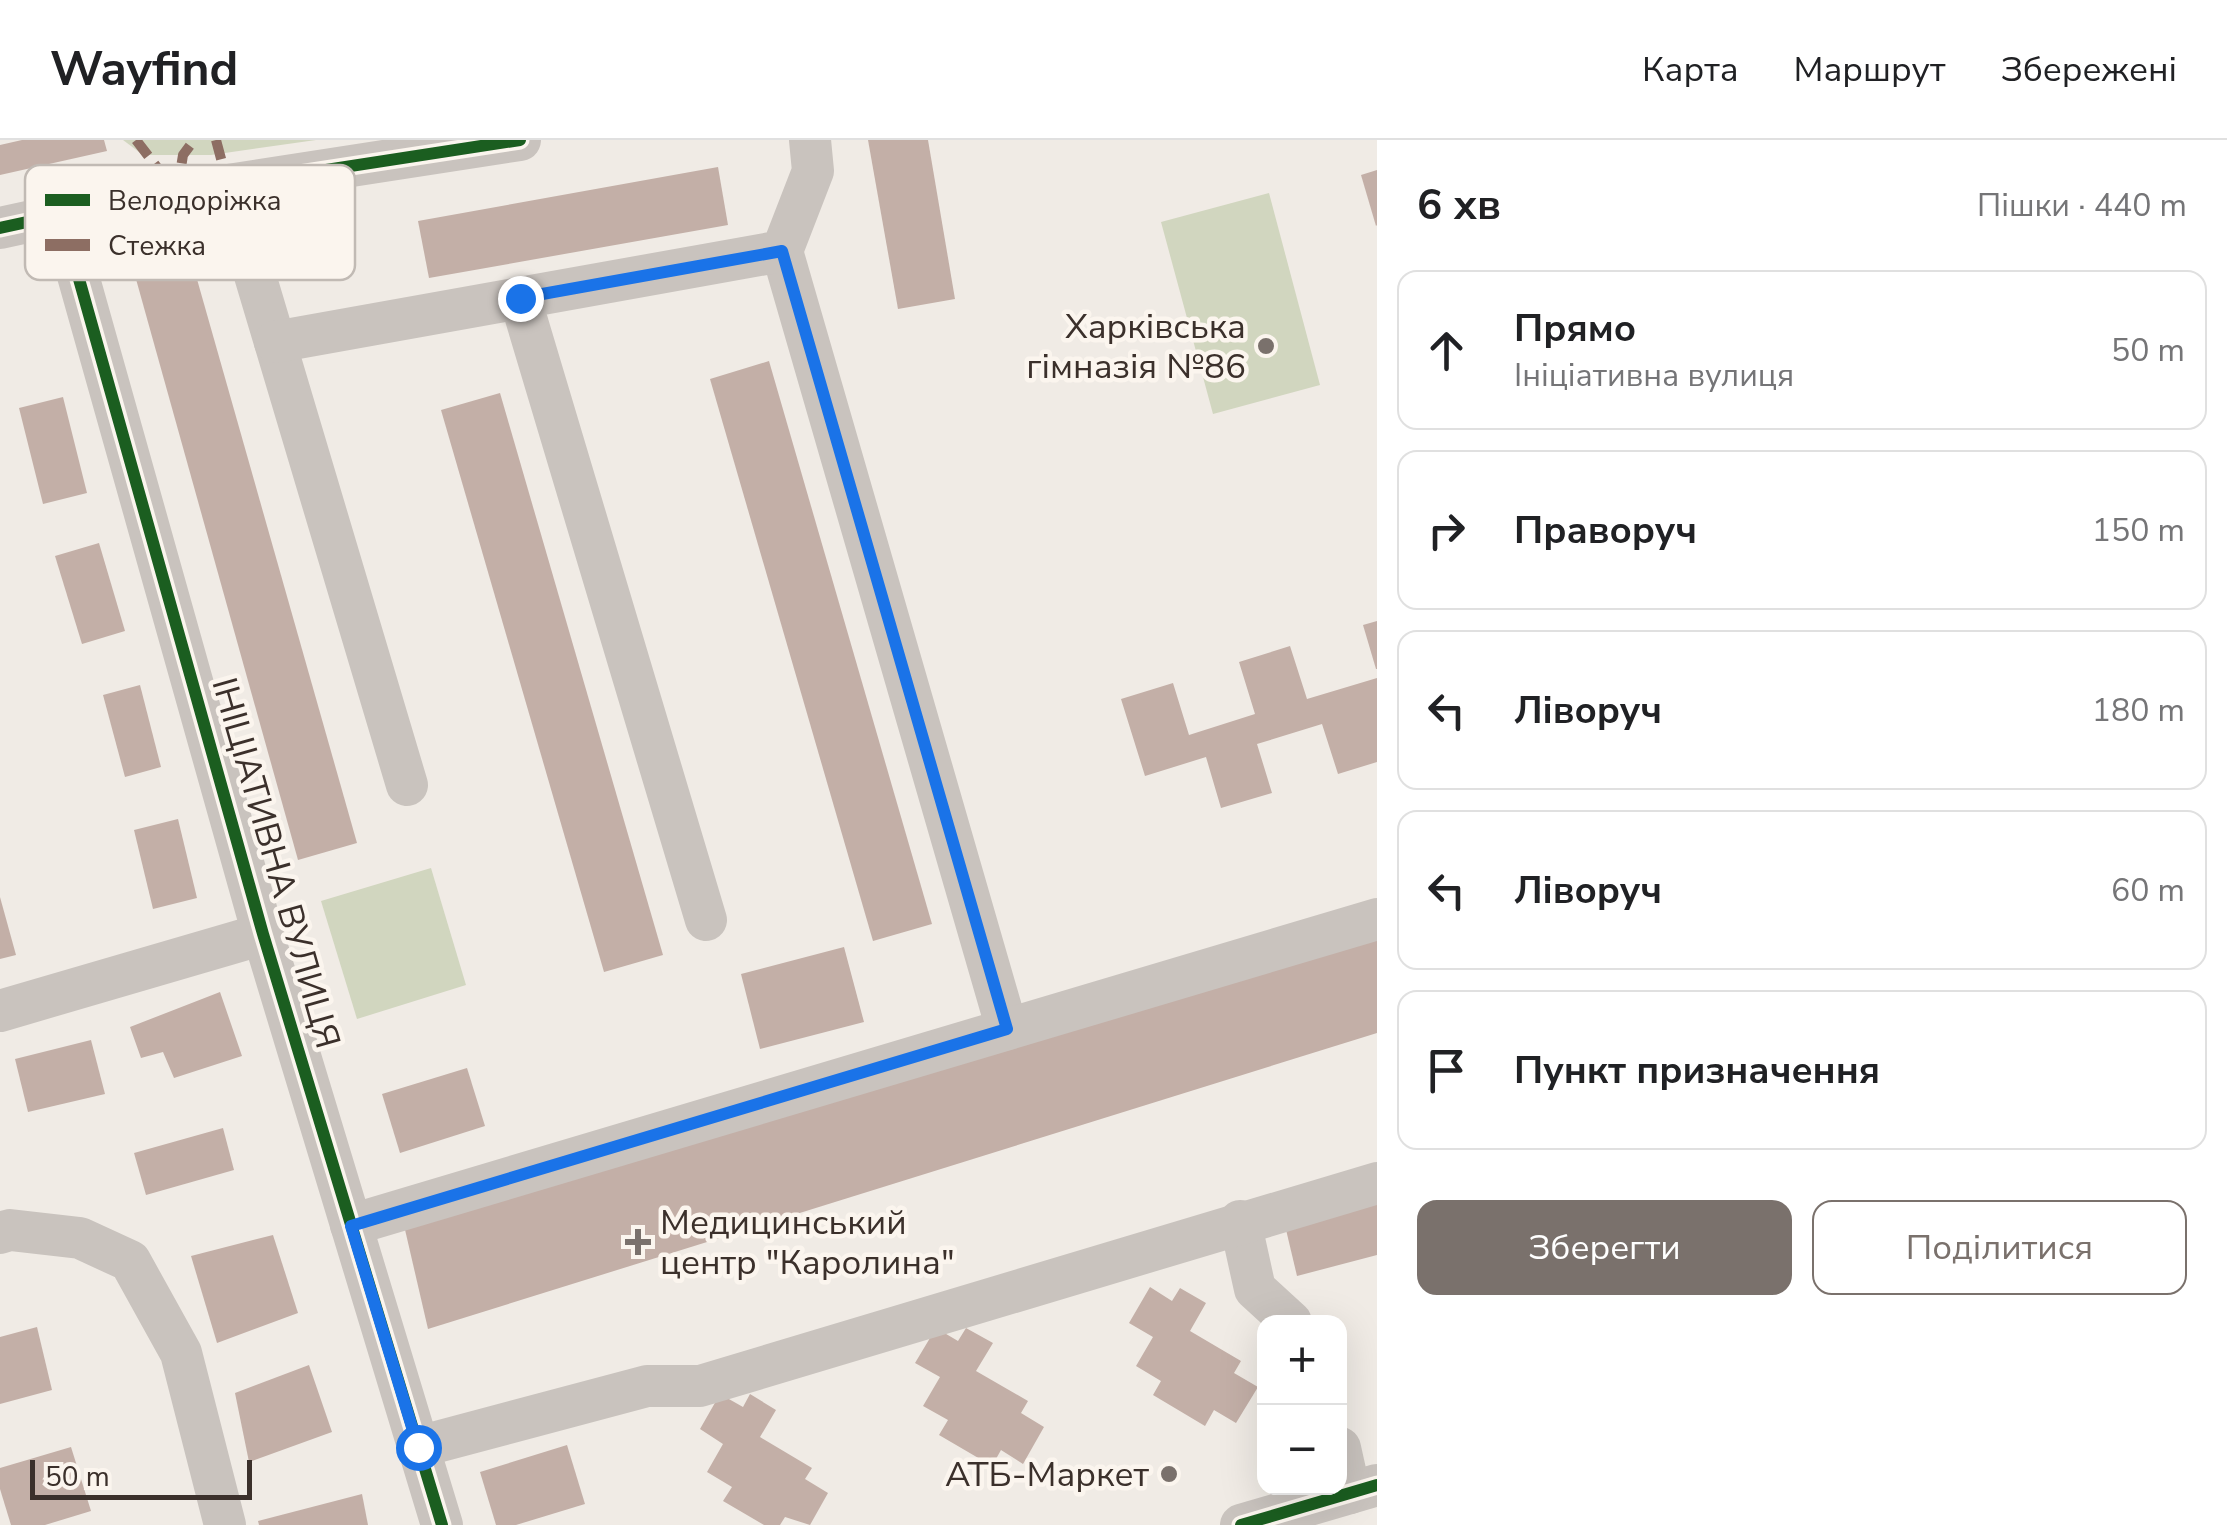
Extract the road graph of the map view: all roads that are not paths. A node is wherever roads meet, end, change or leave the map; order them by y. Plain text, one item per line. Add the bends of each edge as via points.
1 (520, 140) edge
2 (810, 140) edge
3 (355, 165) edge
4 (25, 223) edge
5 (0, 228) edge
6 (782, 251) junction
7 (79, 280) edge
8 (256, 280) edge
9 (520, 298) junction
10 (275, 342) junction
11 (407, 786) dead end
12 (1377, 918) edge
13 (706, 920) dead end
14 (264, 934) junction
15 (0, 1011) edge
16 (1007, 1029) junction
17 (1377, 1183) edge
18 (1240, 1222) junction
19 (351, 1226) junction
20 (0, 1233) edge
21 (1283, 1315) edge
22 (418, 1447) junction
23 (1347, 1460) edge
24 (1364, 1489) edge
25 (226, 1525) edge
26 (442, 1525) edge
27 (1241, 1525) edge

1 - 3 street
2 - 6 street via 813,171
4 - 5 street
6 - 9 street
6 - 16 street
7 - 14 street, ІНІЦІАТИВНА ВУЛИЦЯ
8 - 10 street
9 - 10 street
9 - 13 street
10 - 11 street
12 - 16 street
14 - 15 street
14 - 19 street, ІНІЦІАТИВНА ВУЛИЦЯ
16 - 19 street
17 - 18 street
18 - 21 street via 1255,1289
18 - 22 street via 700,1386 646,1386
19 - 22 street, ІНІЦІАТИВНА ВУЛИЦЯ
20 - 25 street via 80,1238 130,1261 181,1353
22 - 26 street, ІНІЦІАТИВНА ВУЛИЦЯ
23 - 24 street
24 - 27 street

